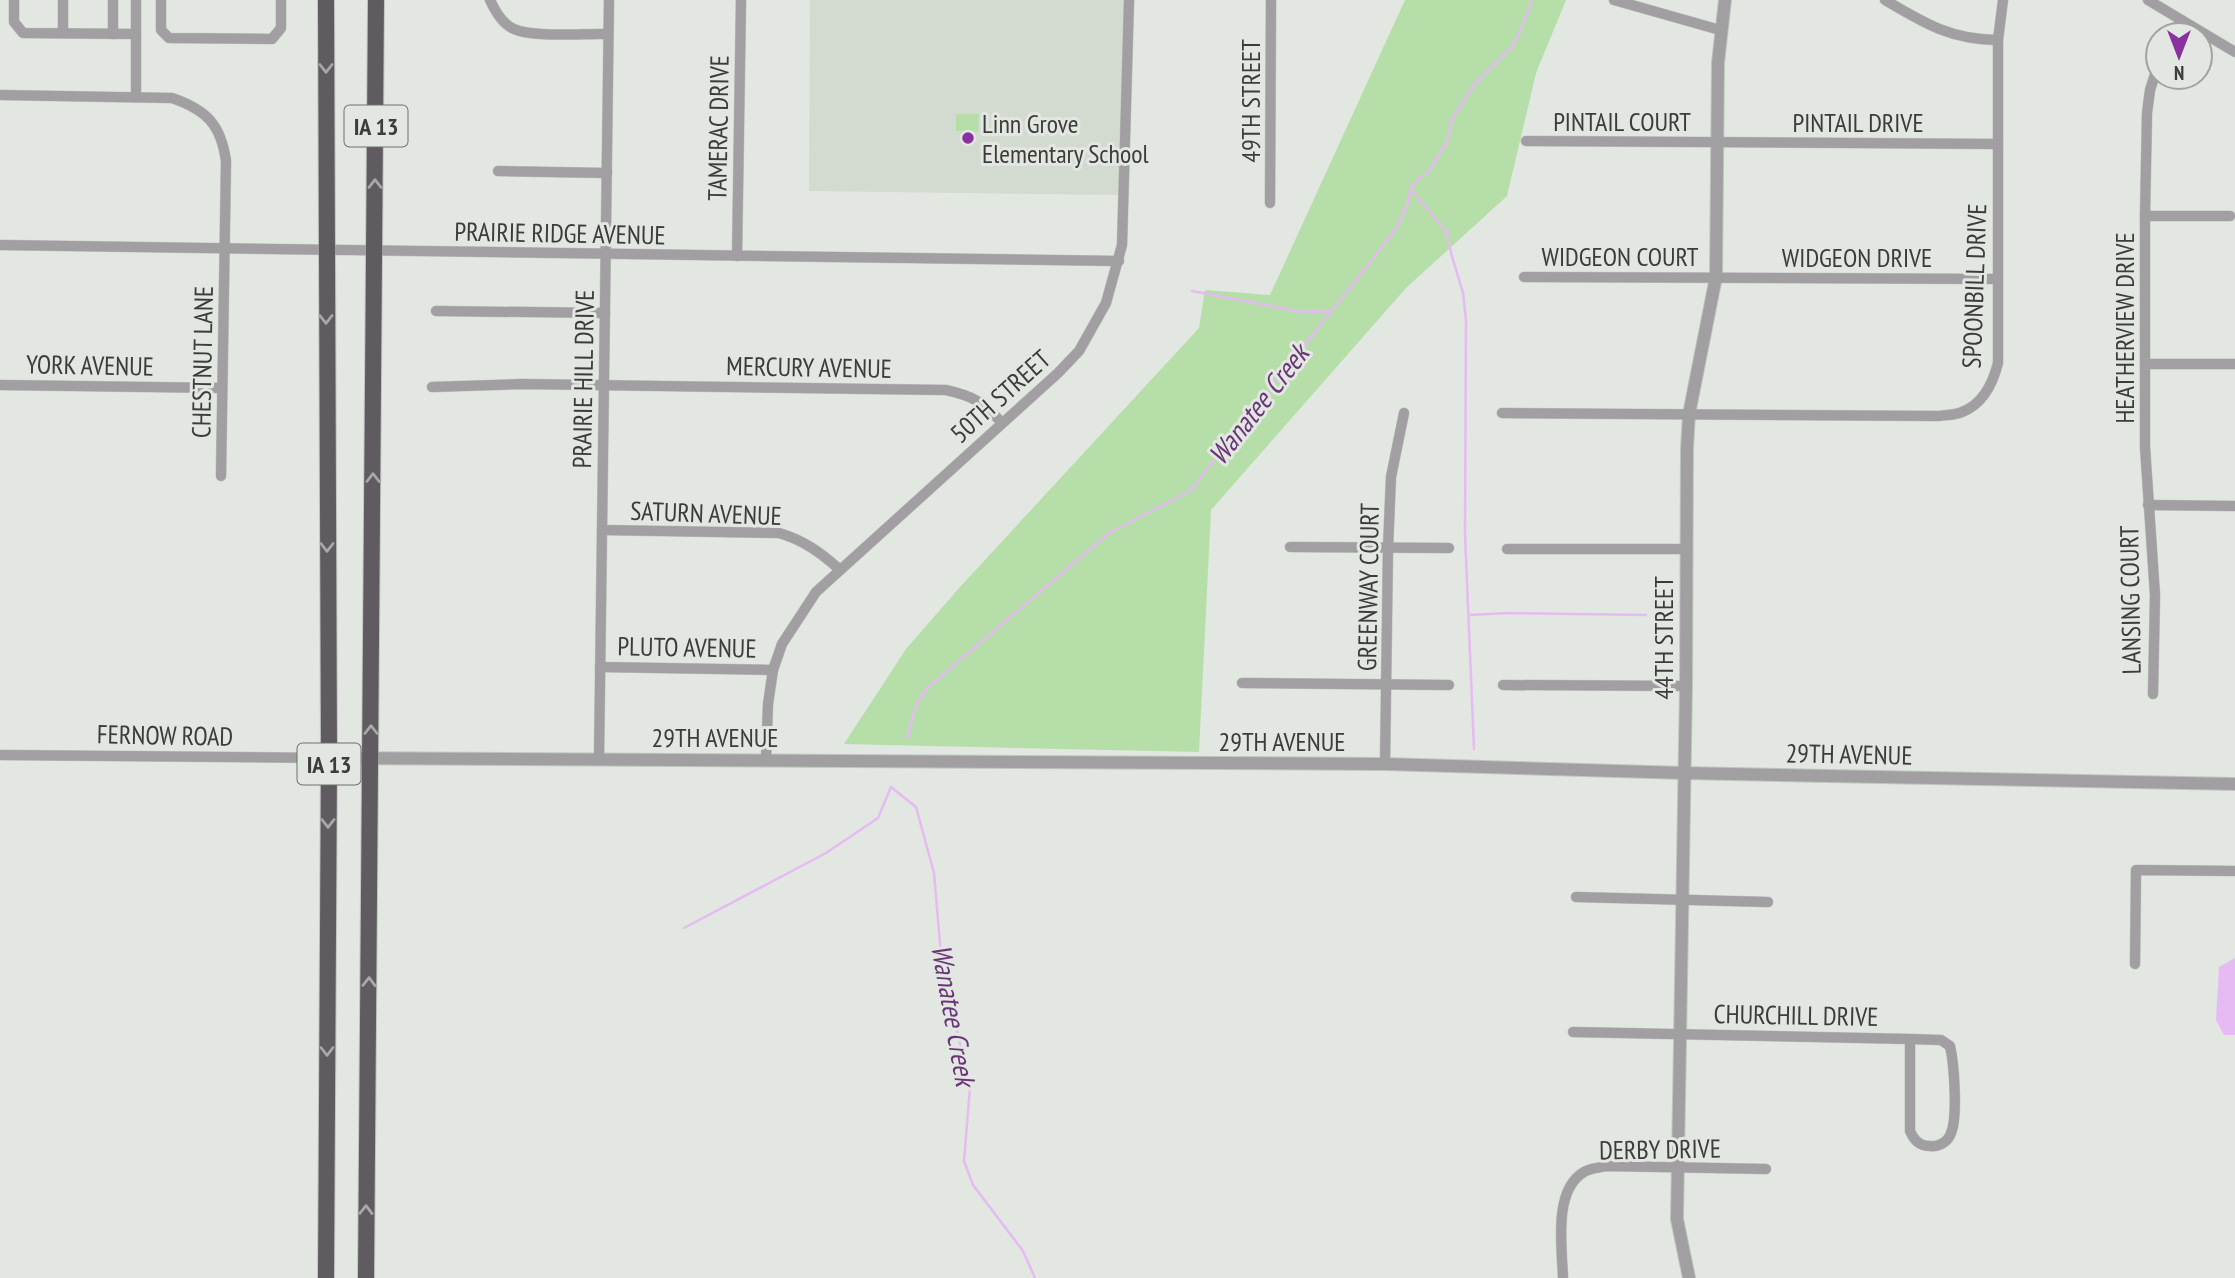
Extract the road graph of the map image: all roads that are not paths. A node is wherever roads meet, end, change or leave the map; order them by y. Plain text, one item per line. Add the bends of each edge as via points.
1 (13, 0) edge
2 (63, 0) edge
3 (113, 0) edge
4 (136, 0) edge
5 (161, 0) edge
6 (281, 0) edge
7 (326, 0) edge
8 (376, 0) edge
9 (490, 0) edge
10 (609, 0) edge
11 (741, 0) edge
12 (1129, 0) edge
13 (1271, 0) edge
14 (1614, 0) edge
15 (1725, 0) edge
16 (1885, 0) edge
17 (2003, 0) edge
18 (2148, 0) edge
19 (2181, 20) joint
20 (1720, 30) junction
21 (63, 33) junction
22 (113, 34) junction
23 (136, 34) junction
24 (608, 34) junction
25 (1998, 40) junction
26 (2235, 52) edge
27 (2150, 91) edge
28 (0, 95) edge
29 (136, 97) junction
30 (1526, 141) dead end
31 (1717, 142) junction
32 (1998, 144) junction
33 (498, 171) dead end
34 (607, 173) junction
35 (1270, 203) dead end
36 (2145, 216) junction
37 (2230, 216) dead end
38 (0, 245) edge
39 (225, 249) junction
40 (325, 251) junction
41 (375, 252) junction
42 (606, 255) junction
43 (737, 256) junction
44 (1119, 261) junction
45 (1524, 277) dead end
46 (1716, 278) junction
47 (1997, 279) junction
48 (436, 311) dead end
49 (605, 313) junction
50 (2145, 364) junction
51 (2235, 364) edge
52 (0, 385) edge
53 (604, 386) junction
54 (432, 387) dead end
55 (222, 388) junction
56 (1404, 413) dead end
57 (1502, 413) dead end
58 (1689, 414) junction
59 (1003, 423) junction
60 (221, 476) dead end
61 (2148, 505) junction
62 (2235, 506) edge
63 (602, 530) junction
64 (1290, 547) dead end
65 (1388, 548) junction
66 (1449, 548) dead end
67 (1507, 549) dead end
68 (1686, 549) junction
69 (839, 569) junction
70 (600, 667) junction
71 (773, 670) junction
72 (1242, 682) dead end
73 (1387, 684) junction
74 (1449, 685) dead end
75 (1503, 685) dead end
76 (1686, 686) junction
77 (2153, 694) dead end
78 (0, 755) edge
79 (329, 758) junction
80 (371, 758) junction
81 (599, 759) junction
82 (766, 760) junction
83 (1385, 764) junction
84 (1684, 773) junction
85 (2235, 784) edge
86 (2235, 871) edge
87 (1576, 897) dead end
88 (1683, 900) junction
89 (1768, 902) dead end
90 (2135, 964) dead end
91 (1573, 1032) dead end
92 (1680, 1034) junction
93 (1910, 1039) junction
94 (1678, 1168) junction
95 (1766, 1169) dead end
96 (326, 1278) edge
97 (366, 1278) edge
98 (1563, 1278) edge
99 (1689, 1278) edge

1 - 21 street via 14,22 23,33
2 - 21 street
3 - 22 street
4 - 23 street
5 - 6 street via 161,30 169,38 272,39 281,28
7 -> 40 highway, IA 13
41 -> 8 highway, IA 13
9 - 24 street via 496,14 513,29
10 - 24 street, PRAIRIE HILL DRIVE
11 - 43 street, TAMERAC DRIVE
12 - 44 street, 50TH STREET
13 - 35 street, 49TH STREET
14 - 20 street
15 - 20 street, 44TH STREET
16 - 25 street via 1948,33
17 - 25 street, SPOONBILL DRIVE
18 - 19 street
19 - 26 street
20 - 31 street, 44TH STREET
21 - 22 street
22 - 23 street
23 - 29 street
24 - 34 street, PRAIRIE HILL DRIVE
25 - 32 street, SPOONBILL DRIVE
27 - 36 street, HEATHERVIEW DRIVE
28 - 29 street, CHESTNUT LANE
29 - 39 street, CHESTNUT LANE via 172,98 192,105 208,117 219,134 226,161
30 - 31 street, PINTAIL COURT
31 - 32 street, PINTAIL DRIVE
31 - 46 street, 44TH STREET
32 - 47 street, SPOONBILL DRIVE
33 - 34 street
34 - 42 street, PRAIRIE HILL DRIVE
36 - 37 street
36 - 50 street, HEATHERVIEW DRIVE
38 - 39 street, PRAIRIE RIDGE AVENUE
39 - 40 street, PRAIRIE RIDGE AVENUE
39 - 55 street, CHESTNUT LANE
40 - 41 street, PRAIRIE RIDGE AVENUE
40 -> 79 highway, IA 13
41 - 42 street, PRAIRIE RIDGE AVENUE
80 -> 41 highway, IA 13
42 - 43 street, PRAIRIE RIDGE AVENUE
42 - 49 street, PRAIRIE HILL DRIVE
43 - 44 street, PRAIRIE RIDGE AVENUE
44 - 59 street, 50TH STREET via 1106,303 1079,351
45 - 46 street, WIDGEON COURT
46 - 47 street, WIDGEON DRIVE
46 - 58 street, 44TH STREET
47 - 58 street, SPOONBILL DRIVE via 1998,363 1992,384 1962,413
48 - 49 street
49 - 53 street, PRAIRIE HILL DRIVE
50 - 51 street
50 - 61 street, HEATHERVIEW DRIVE
52 - 55 street, YORK AVENUE
53 - 54 street, MERCURY AVENUE
53 - 59 street, MERCURY AVENUE via 946,390 972,396
53 - 63 street, PRAIRIE HILL DRIVE
55 - 60 street, CHESTNUT LANE
56 - 65 street, GREENWAY COURT via 1391,477
57 - 58 street, SPOONBILL DRIVE
58 - 68 street, 44TH STREET
59 - 69 street, 50TH STREET
61 - 62 street
61 - 77 street, LANSING COURT via 2155,595
63 - 69 street, SATURN AVENUE via 779,533 797,538
63 - 70 street, PRAIRIE HILL DRIVE
64 - 65 street
65 - 66 street
65 - 73 street, GREENWAY COURT
67 - 68 street
68 - 76 street, 44TH STREET
69 - 71 street, 50TH STREET via 816,592 782,643
70 - 71 street, PLUTO AVENUE
70 - 81 street, PRAIRIE HILL DRIVE
71 - 82 street, 50TH STREET
72 - 73 street
73 - 74 street
73 - 83 street, GREENWAY COURT
75 - 76 street
76 - 84 street, 44TH STREET
78 - 79 street, FERNOW ROAD
79 - 80 street, 29TH AVENUE
79 -> 96 highway, IA 13
80 - 81 street, 29TH AVENUE
97 -> 80 highway, IA 13
81 - 82 street, 29TH AVENUE
82 - 83 street, 29TH AVENUE
83 - 84 street, 29TH AVENUE
84 - 85 street, 29TH AVENUE
84 - 88 street, 44TH STREET
86 - 90 street via 2136,870
87 - 88 street
88 - 89 street
88 - 92 street, 44TH STREET
91 - 92 street, CHURCHILL DRIVE
92 - 93 street, CHURCHILL DRIVE
92 - 94 street, 44TH STREET
93 - 93 street, CHURCHILL DRIVE via 1910,1130 1914,1140 1933,1147 1951,1135 1953,1124 1950,1046 1941,1040
94 - 95 street, DERBY DRIVE
94 - 98 street, DERBY DRIVE via 1606,1166 1585,1171 1572,1182 1562,1203
94 - 99 street, 44TH STREET via 1677,1219

